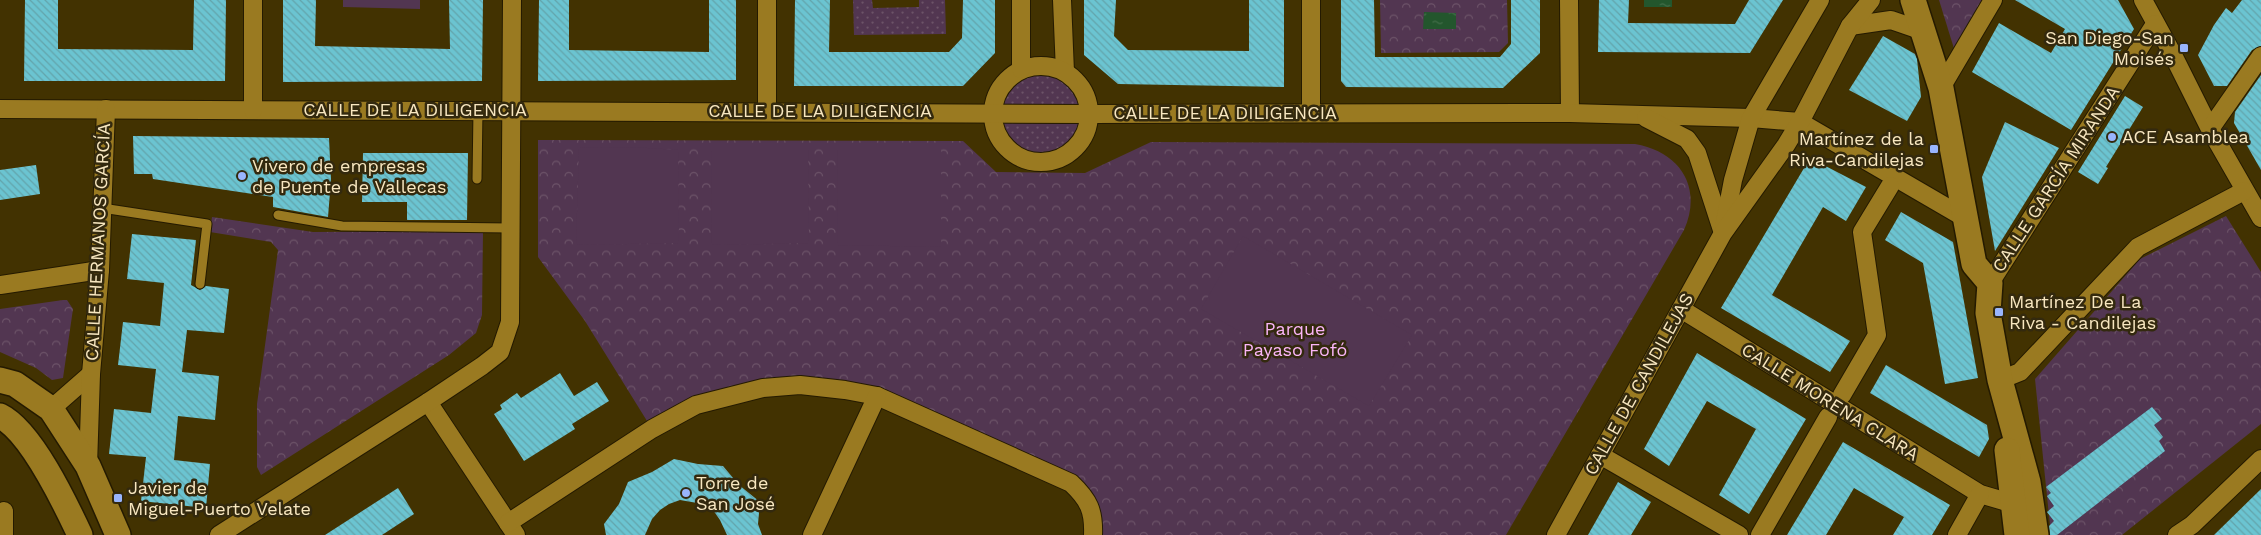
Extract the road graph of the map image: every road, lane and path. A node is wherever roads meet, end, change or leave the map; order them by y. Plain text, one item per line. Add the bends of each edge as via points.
1 (254, 0) edge
2 (512, 0) edge
3 (767, 0) edge
4 (1021, 0) edge
5 (1062, 0) edge
6 (1311, 0) edge
7 (1569, 0) edge
8 (1820, 0) edge
9 (1871, 0) edge
10 (1913, 0) edge
11 (1993, 0) edge
12 (2143, 0) edge
13 (2155, 24) junction
14 (1850, 26) junction
15 (1923, 31) junction
16 (2261, 56) edge
17 (1021, 69) junction
18 (1064, 72) junction
19 (1941, 88) junction
20 (0, 109) edge
21 (106, 109) junction
22 (253, 110) junction
23 (478, 110) junction
24 (512, 110) junction
25 (767, 111) junction
26 (992, 112) junction
27 (1311, 113) junction
28 (1570, 113) junction
29 (1089, 114) junction
30 (1639, 115) junction
31 (1751, 118) junction
32 (1800, 122) junction
33 (2210, 129) junction
34 (477, 180) dead end
35 (1890, 186) dead end
36 (2244, 190) junction
37 (102, 208) junction
38 (278, 215) dead end
39 (1965, 218) junction
40 (2261, 218) edge
41 (511, 228) junction
42 (1723, 233) junction
43 (100, 270) junction
44 (1990, 283) junction
45 (200, 284) dead end
46 (0, 285) edge
47 (1680, 310) junction
48 (91, 374) junction
49 (0, 380) edge
50 (2000, 380) junction
51 (1842, 395) dead end
52 (877, 396) junction
53 (428, 402) junction
54 (51, 409) junction
55 (0, 416) edge
56 (1828, 417) dead end
57 (1600, 455) junction
58 (2261, 459) edge
59 (88, 466) junction
60 (1980, 494) junction
61 (2022, 506) junction
62 (4, 511) dead end
63 (512, 529) edge
64 (2189, 532) edge
65 (4, 535) edge
66 (80, 535) edge
67 (118, 535) edge
68 (219, 535) edge
69 (812, 535) edge
70 (1094, 535) edge
71 (1556, 535) edge
72 (1739, 535) edge
73 (1760, 535) edge
74 (1956, 535) edge
75 (2017, 535) edge
76 (2036, 535) edge

1 - 22 street
2 - 24 street
3 - 25 street
4 - 17 street
5 - 18 street
6 - 27 street
7 - 28 street
8 - 31 street, CALLE DE CANDILEJAS
9 - 14 street, CALLE DE CANDILEJAS
10 - 15 street
11 - 19 street
12 - 13 street
13 - 33 street
13 - 44 street, CALLE GARCÍA MIRANDA
14 - 15 street via 1891,20
14 - 32 street, CALLE DE CANDILEJAS
15 - 19 street
16 - 33 street
17 - 18 street via 1043,66
17 - 26 street via 1000,86
18 - 29 street via 1082,89 1088,101
19 - 39 street
20 - 21 street, CALLE DE LA DILIGENCIA
21 - 22 street, CALLE DE LA DILIGENCIA
21 - 37 street, CALLE HERMANOS GARCÍA
22 - 23 street, CALLE DE LA DILIGENCIA
23 - 24 street, CALLE DE LA DILIGENCIA
23 - 34 lane
24 - 25 street, CALLE DE LA DILIGENCIA
24 - 41 street
25 - 26 street, CALLE DE LA DILIGENCIA
26 - 29 street, CALLE DE LA DILIGENCIA
26 - 29 street via 1000,141 1024,160 1040,162 1055,160 1080,143 1087,129
27 - 28 street, CALLE DE LA DILIGENCIA
27 - 29 street, CALLE DE LA DILIGENCIA
28 - 30 street, CALLE DE LA DILIGENCIA
30 - 31 street, CALLE DE LA DILIGENCIA
30 - 42 street, CALLE DE LA DILIGENCIA via 1687,139 1698,153
31 - 32 street, CALLE DE LA DILIGENCIA
31 - 42 street, CALLE DE CANDILEJAS via 1733,180
32 - 39 street, CALLE DE LA DILIGENCIA
32 - 42 street, CALLE DE CANDILEJAS
33 - 36 street
35 - 51 street via 1862,232 1878,335
36 - 40 street
36 - 50 street via 2138,247 2020,372
37 - 43 street, CALLE HERMANOS GARCÍA
37 - 45 lane via 207,224
38 - 41 lane via 342,226
39 - 44 street via 1974,264
41 - 53 street via 510,322 500,352
42 - 47 street, CALLE DE CANDILEJAS
43 - 46 street
43 - 48 street, CALLE HERMANOS GARCÍA
44 - 50 street via 1988,312
47 - 57 street, CALLE DE CANDILEJAS
47 - 60 street, CALLE MORENA CLARA
48 - 54 street, CALLE HERMANOS GARCÍA
48 - 59 street, CALLE HERMANOS GARCÍA
49 - 54 street via 15,384
50 - 61 street
52 - 63 street via 800,385 763,388 696,405 652,429
52 - 69 street
52 - 70 street via 1071,483 1084,494 1094,515
53 - 63 street
53 - 68 street
54 - 59 street
55 - 66 street via 25,437
56 - 73 street
57 - 71 street, CALLE DE CANDILEJAS
57 - 72 street
58 - 64 street
59 - 67 street
60 - 61 street, CALLE MORENA CLARA
60 - 74 street
61 - 75 street
61 - 76 street
62 - 65 street

